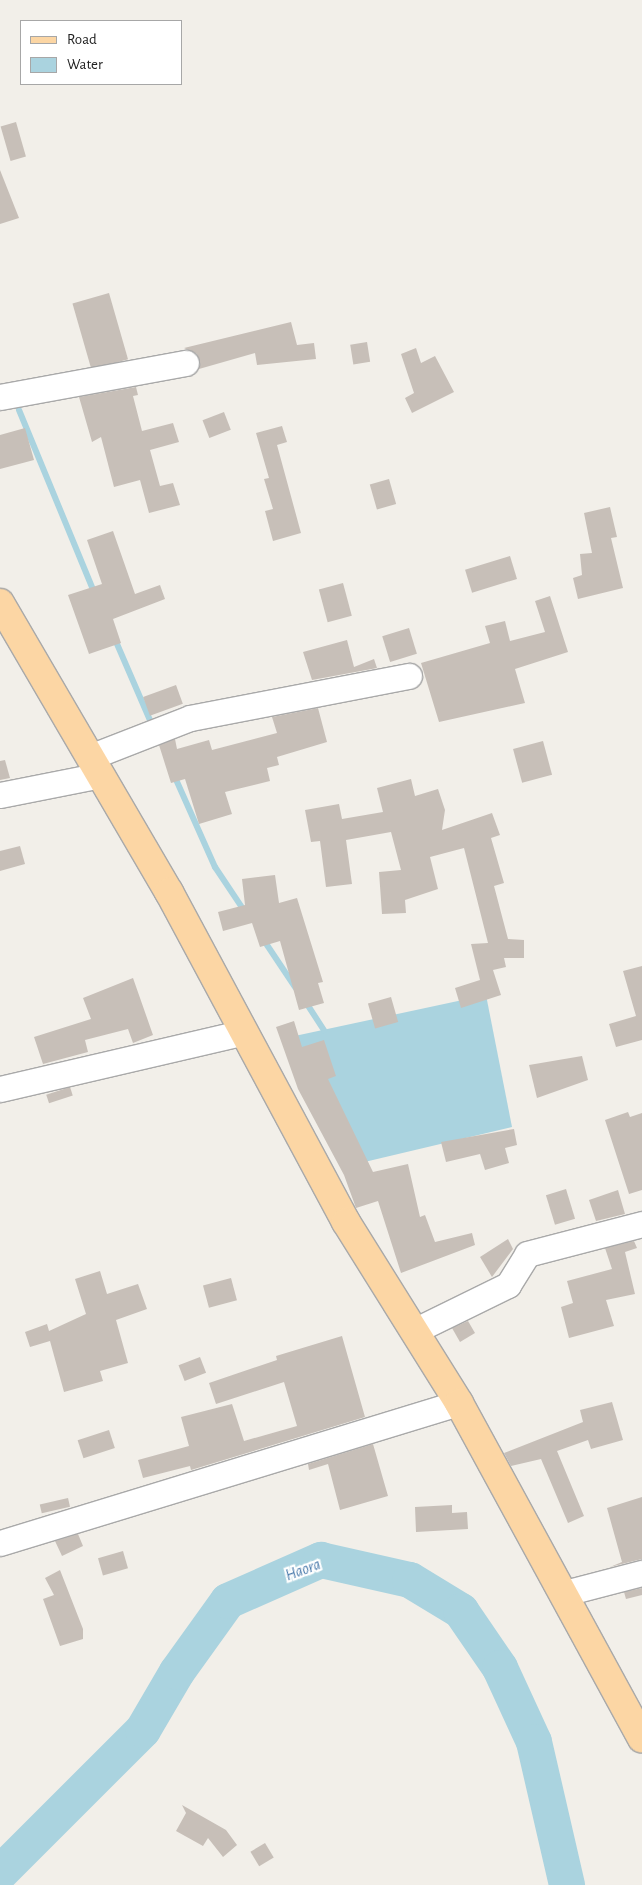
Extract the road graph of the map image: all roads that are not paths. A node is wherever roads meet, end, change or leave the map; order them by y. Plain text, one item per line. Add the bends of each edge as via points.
1 (186, 363) dead end
2 (0, 397) edge
3 (0, 604) edge
4 (408, 676) dead end
5 (95, 766) junction
6 (0, 795) edge
7 (244, 1032) junction
8 (0, 1088) edge
9 (642, 1224) edge
10 (414, 1331) junction
11 (459, 1403) junction
12 (0, 1543) edge
13 (642, 1573) edge
14 (565, 1593) junction
15 (642, 1738) edge

1 - 2 street
3 - 5 main road
4 - 5 street via 190,718
5 - 6 street
5 - 7 main road
7 - 8 street
7 - 10 main road via 346,1222
9 - 10 street via 527,1254 508,1285
10 - 11 main road
11 - 12 street
11 - 14 main road
13 - 14 street
14 - 15 main road

